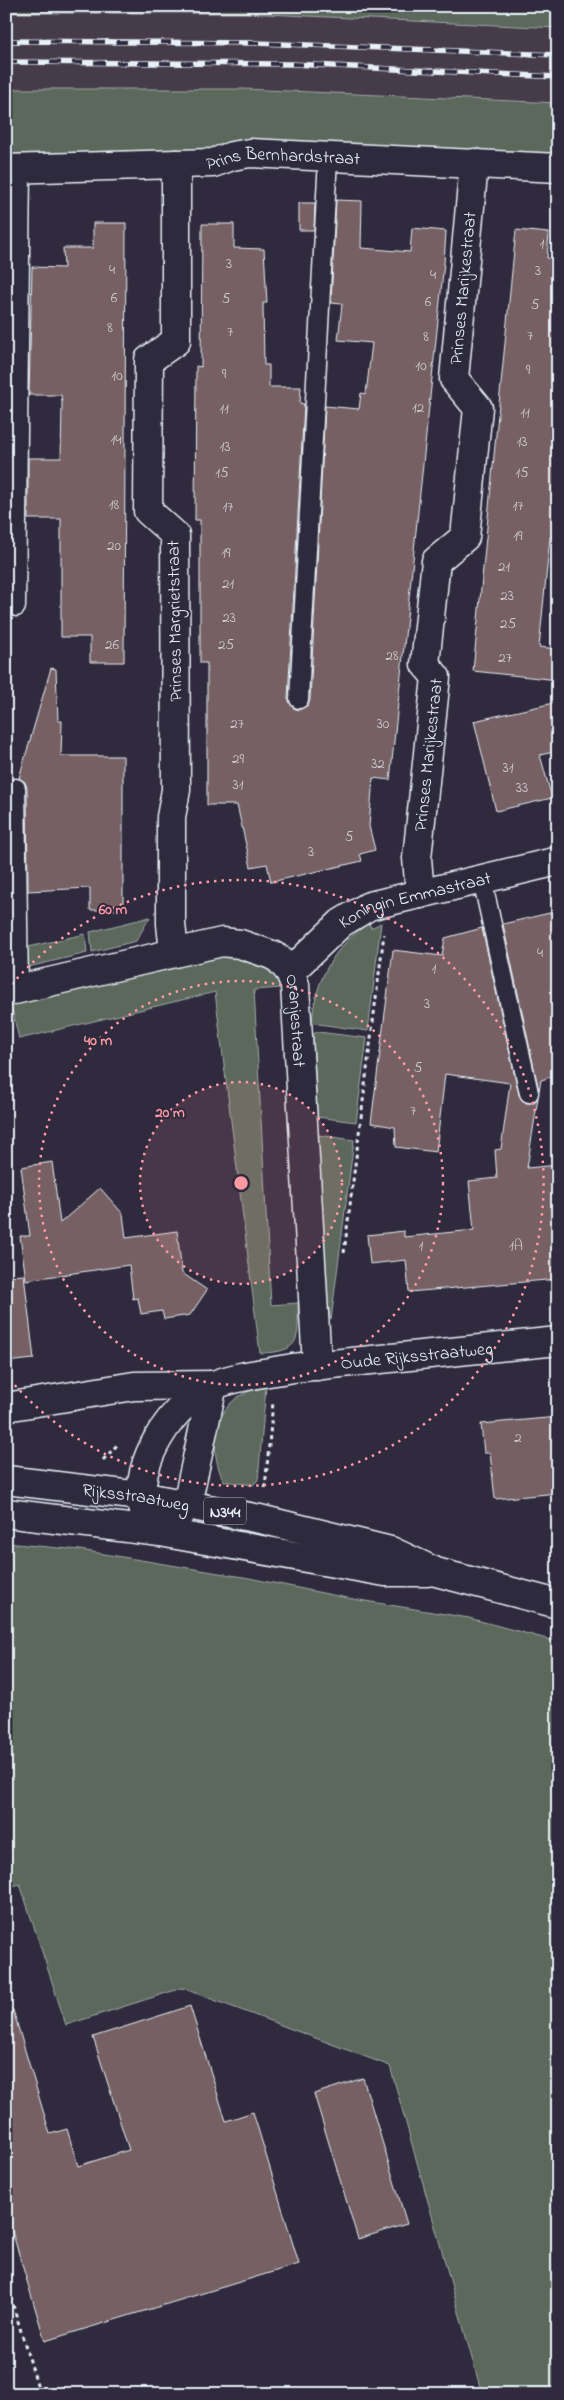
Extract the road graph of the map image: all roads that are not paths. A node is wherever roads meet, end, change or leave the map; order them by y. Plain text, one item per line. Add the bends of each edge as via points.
1 (328, 158) junction
2 (474, 163) junction
3 (176, 164) junction
4 (14, 168) edge
5 (558, 168) edge
6 (16, 607) dead end
7 (300, 699) dead end
8 (16, 788) dead end
9 (558, 862) edge
10 (482, 879) junction
11 (420, 894) junction
12 (174, 952) junction
13 (290, 972) junction
14 (12, 991) edge
15 (529, 1093) dead end
16 (558, 1341) edge
17 (317, 1366) junction
18 (213, 1385) junction
19 (6, 1407) edge
20 (6, 1480) edge
21 (141, 1496) junction
22 (187, 1504) junction
23 (6, 1513) edge
24 (160, 1532) junction
25 (436, 1572) junction
26 (558, 1604) edge

1 - 2 street, Prins Bernhardstraat
1 - 3 street, Prins Bernhardstraat via 250,153 213,163
1 - 7 lane
2 - 5 street, Prins Bernhardstraat
2 - 11 street, Prinses Marijkestraat via 454,379 478,408 465,537 436,561 425,664 436,677 417,858
3 - 4 street, Prins Bernhardstraat
3 - 12 street, Prinses Margrietstraat via 176,341 149,360 148,502 148,511 175,535 176,790 171,817
4 - 6 lane
8 - 14 lane
9 - 10 street, Koningin Emmastraat
10 - 11 street, Koningin Emmastraat
10 - 15 lane
11 - 13 street, Koningin Emmastraat via 369,906 341,923
12 - 13 street, Oranjestraat via 231,942 272,955
12 - 14 street, Oranjestraat
13 - 17 street, Oranjestraat via 295,985
16 - 17 street, Oude Rijksstraatweg
17 - 18 street, Oude Rijksstraatweg via 252,1375
18 - 19 street, Oude Rijksstraatweg via 134,1386
18 - 21 street, Oude Rijksstraatweg via 179,1410 157,1439
18 - 22 street
20 - 21 street, Rijksstraatweg / N344
21 - 22 street, Rijksstraatweg / N344
21 - 24 street via 146,1515
22 - 24 street via 172,1525
22 - 25 street, Rijksstraatweg / N344 via 391,1551
23 - 24 street, Rijksstraatweg / N344
24 - 25 street, Rijksstraatweg / N344 via 385,1572
25 - 26 street, Rijksstraatweg / N344

